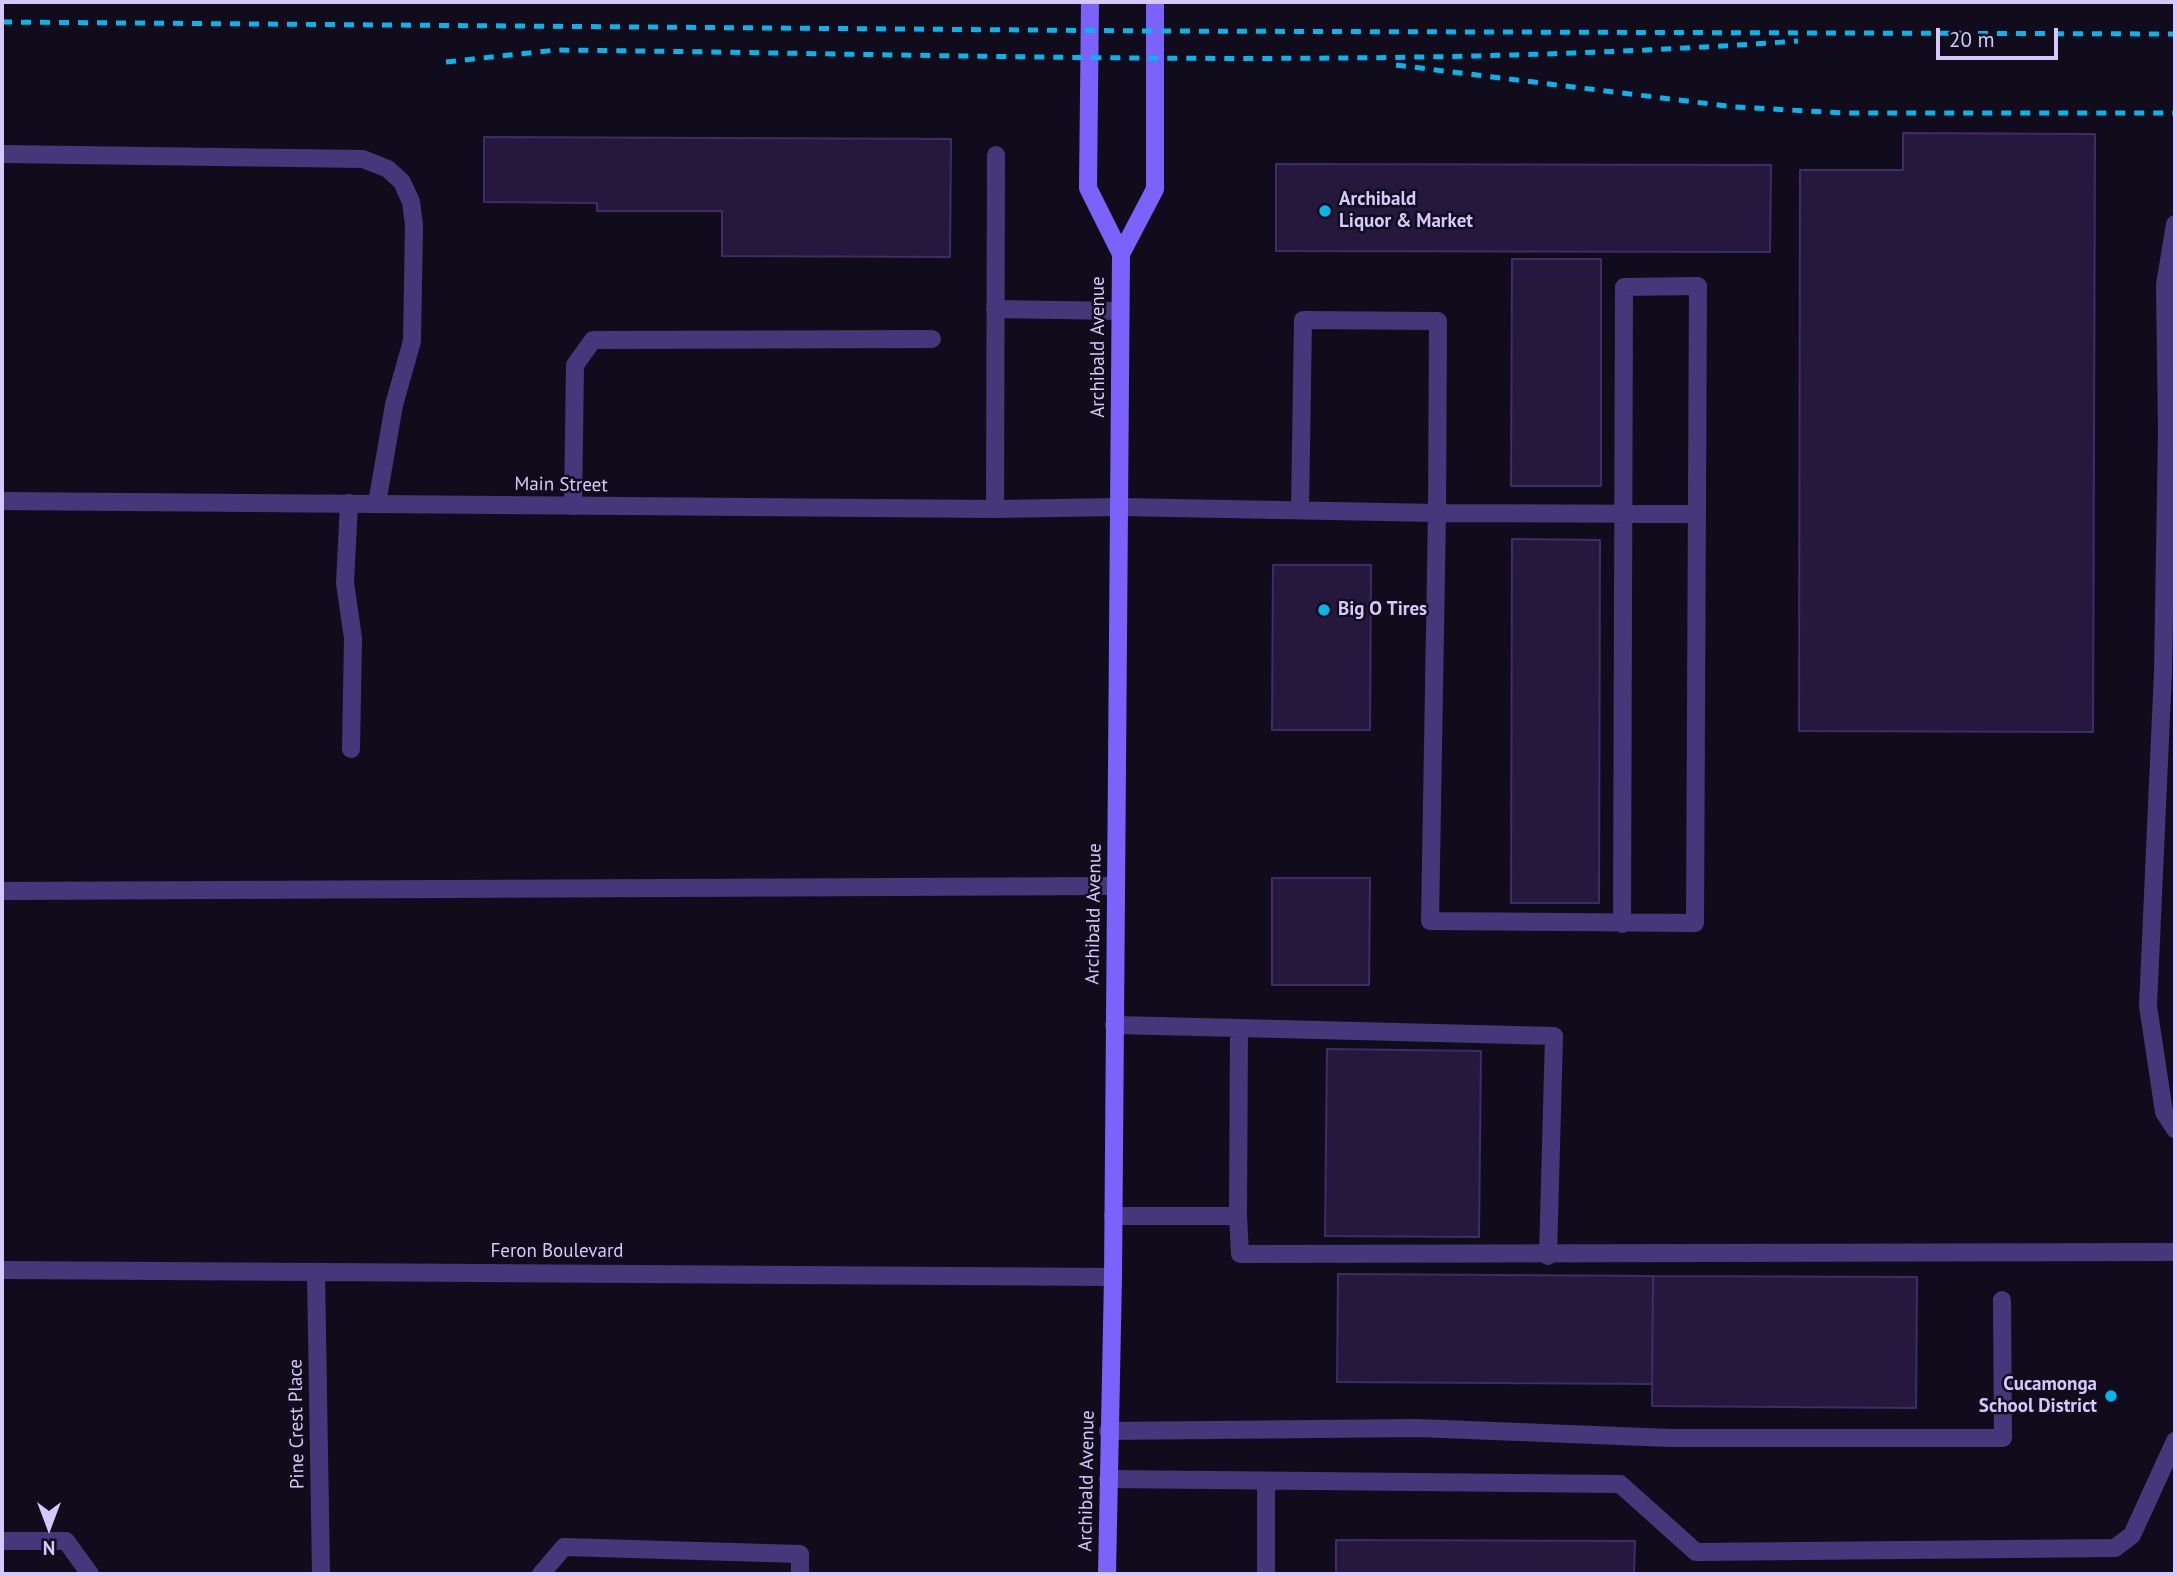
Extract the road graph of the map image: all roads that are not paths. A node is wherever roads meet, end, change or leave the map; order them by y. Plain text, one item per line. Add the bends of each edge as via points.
1 (1090, 2) edge
2 (1155, 2) edge
3 (2, 153) edge
4 (996, 155) dead end
5 (2175, 224) edge
6 (1121, 254) junction
7 (995, 309) junction
8 (1120, 311) junction
9 (932, 339) dead end
10 (2, 501) edge
11 (349, 503) junction
12 (377, 503) junction
13 (573, 506) junction
14 (1120, 507) junction
15 (995, 509) junction
16 (1300, 510) junction
17 (1437, 513) junction
18 (1697, 514) junction
19 (1623, 516) junction
20 (2170, 519) edge
21 (351, 749) dead end
22 (1115, 886) junction
23 (2, 891) edge
24 (1622, 924) junction
25 (1114, 1026) junction
26 (1239, 1027) junction
27 (2175, 1129) edge
28 (1113, 1216) junction
29 (1237, 1216) junction
30 (2175, 1252) edge
31 (1548, 1256) junction
32 (2, 1270) edge
33 (316, 1272) junction
34 (1113, 1277) junction
35 (2002, 1300) dead end
36 (1108, 1431) junction
37 (2175, 1441) edge
38 (1108, 1479) junction
39 (1266, 1481) junction
40 (2, 1541) edge
41 (90, 1574) edge
42 (321, 1574) edge
43 (541, 1574) edge
44 (800, 1574) edge
45 (1107, 1574) edge
46 (1266, 1574) edge

1 - 6 main road, Archibald Avenue via 1088,188
2 - 6 main road, Archibald Avenue via 1155,189
3 - 12 street via 363,159 388,169 411,202 412,341 394,405
4 - 7 street
5 - 20 street via 2165,285
6 - 8 main road, Archibald Avenue
7 - 8 street
7 - 15 street
8 - 14 main road, Archibald Avenue
9 - 13 street via 593,340 575,365
10 - 11 street, Main Street
11 - 12 street, Main Street
11 - 21 street via 345,583 353,638
12 - 13 street, Main Street
13 - 15 street, Main Street
14 - 15 street, Main Street
14 - 16 street, Main Street
14 - 22 main road, Archibald Avenue
16 - 17 street, Main Street
16 - 17 street via 1303,320 1438,321
17 - 19 street, Main Street
17 - 24 street via 1430,920
18 - 19 street, Main Street
18 - 19 street via 1698,286 1624,287
18 - 24 street via 1695,923
19 - 24 street
20 - 27 street via 2148,1006 2164,1112
22 - 23 street
22 - 25 main road, Archibald Avenue
25 - 26 street
25 - 28 main road, Archibald Avenue
26 - 29 street
26 - 31 street via 1554,1036
28 - 29 street
28 - 34 main road, Archibald Avenue
29 - 31 street via 1240,1254
30 - 31 street
32 - 33 street, Feron Boulevard
33 - 34 street, Feron Boulevard
33 - 42 street, Pine Crest Place
34 - 36 main road, Archibald Avenue
35 - 36 street via 2003,1438 1670,1438 1418,1428
36 - 38 main road, Archibald Avenue
37 - 39 street via 2132,1535 2115,1548 1696,1552 1620,1484
38 - 39 street
38 - 45 main road, Archibald Avenue
39 - 46 street
40 - 41 street via 66,1541
43 - 44 street via 564,1547 800,1554

